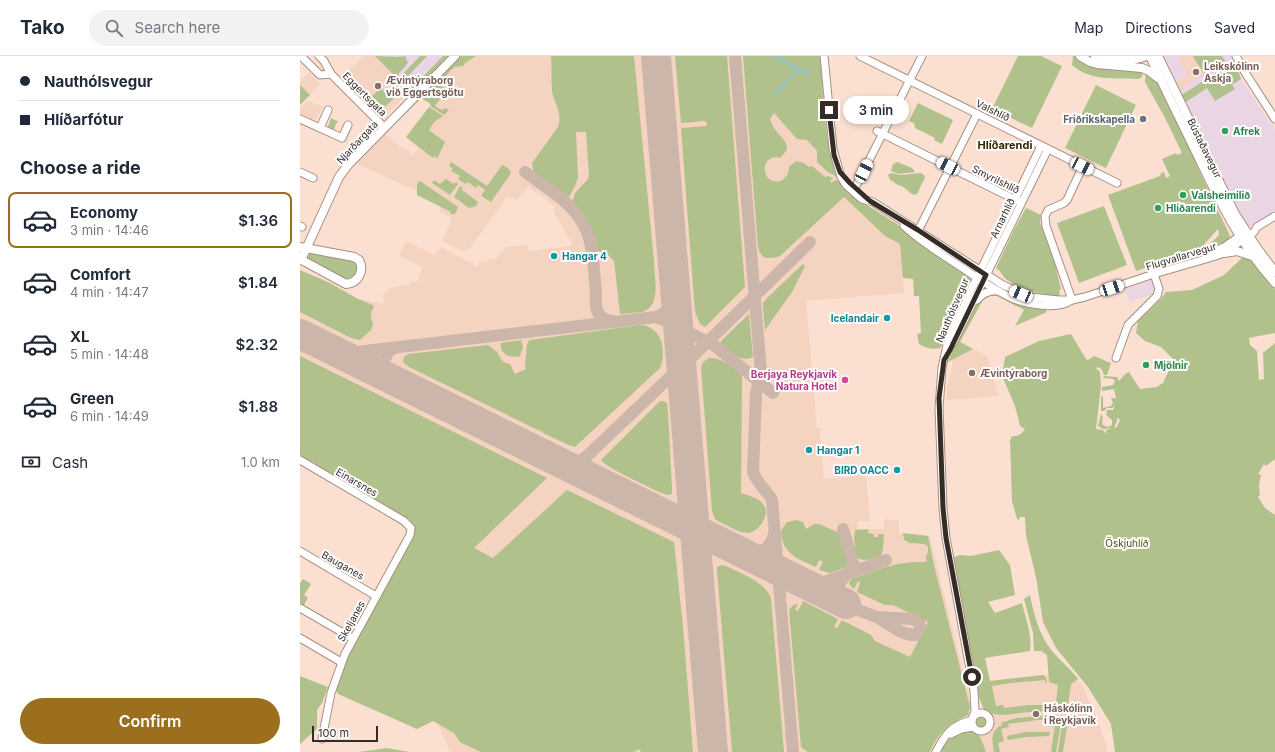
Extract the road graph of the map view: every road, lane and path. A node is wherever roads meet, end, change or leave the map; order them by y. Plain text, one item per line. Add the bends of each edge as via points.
1 (301, 56) edge
2 (319, 56) edge
3 (455, 56) edge
4 (824, 56) edge
5 (860, 56) edge
6 (922, 56) edge
7 (1080, 56) edge
8 (1095, 56) edge
9 (1128, 56) edge
10 (1148, 56) edge
11 (1158, 56) edge
12 (1236, 56) edge
13 (1115, 60) edge
14 (331, 74) junction
15 (910, 80) junction
16 (1160, 80) junction
17 (328, 110) dead end
18 (977, 114) junction
19 (300, 119) edge
20 (1275, 119) edge
21 (348, 125) dead end
22 (384, 127) junction
23 (320, 128) junction
24 (880, 132) junction
25 (1045, 148) junction
26 (1082, 166) junction
27 (951, 168) junction
28 (300, 172) edge
29 (840, 172) junction
30 (313, 178) dead end
31 (1116, 183) dead end
32 (855, 188) junction
33 (870, 201) junction
34 (1018, 201) junction
35 (1275, 216) edge
36 (896, 218) junction
37 (918, 230) junction
38 (1244, 236) junction
39 (304, 247) edge
40 (1224, 253) junction
41 (1253, 257) junction
42 (300, 259) edge
43 (1153, 272) junction
44 (1275, 272) edge
45 (981, 276) junction
46 (1275, 284) edge
47 (998, 291) junction
48 (1072, 300) junction
49 (970, 308) junction
50 (945, 357) junction
51 (1116, 358) dead end
52 (300, 460) edge
53 (404, 521) joint
54 (300, 551) edge
55 (376, 596) junction
56 (300, 608) edge
57 (300, 638) edge
58 (352, 638) junction
59 (341, 662) junction
60 (974, 691) junction
61 (984, 713) junction
62 (973, 721) junction
63 (322, 739) dead end
64 (936, 752) edge

1 - 14 street, Eggertsgata via 320,75
2 - 14 street, Eggertsgata
3 - 22 main road, Njarðargata
4 - 29 street via 832,150
5 - 15 street, Valshlíð
6 - 15 street
7 - 13 main road via 1090,62
8 - 13 main road
9 - 13 main road
10 - 13 main road
10 - 16 main road, Bústaðavegur
11 - 38 main road, Bústaðavegur
12 - 20 street
13 - 16 main road via 1142,68
14 - 22 street, Eggertsgata
15 - 18 street, Valshlíð
15 - 24 street
16 - 38 main road, Bústaðavegur via 1213,187
17 - 23 street
18 - 25 street, Valshlíð
18 - 27 street
19 - 23 street
21 - 23 street via 342,138
22 - 39 main road, Njarðargata via 339,177
24 - 27 street, Smyrilshlíð
24 - 32 street
25 - 26 street, Valshlíð
25 - 34 street, Arnarhlíð
26 - 31 street, Valshlíð
26 - 48 street via 1067,200 1048,210 1045,218
27 - 34 street, Smyrilshlíð
27 - 37 street
28 - 30 street
29 - 32 street
29 - 33 street via 844,182 853,192
32 - 33 street
33 - 36 street
34 - 45 street, Arnarhlíð
35 - 38 street, Flugvallarvegur via 1258,227 1251,228
36 - 37 street
36 - 45 street via 918,238
37 - 45 street
38 - 40 street, Flugvallarvegur
38 - 41 main road, Bústaðavegur
38 - 43 street, Flugvallarvegur via 1208,254
38 - 44 main road, Bústaðavegur
39 - 42 main road, Njarðargata
39 - 42 main road via 357,258 361,264 360,274 354,282 346,284
40 - 41 main road via 1237,251
40 - 43 street, Flugvallarvegur
41 - 46 main road, Bústaðavegur
43 - 48 street, Flugvallarvegur via 1126,284
43 - 51 street via 1159,289 1157,296 1128,324
45 - 47 street, Flugvallarvegur
45 - 48 street, Flugvallarvegur via 1030,297
45 - 49 street, Nauthólsvegur
45 - 50 street, Nauthólsvegur via 947,345
47 - 48 street, Flugvallarvegur via 1014,299 1037,305 1058,305
47 - 49 street via 984,293
49 - 50 street, Nauthólsvegur
50 - 60 street, Nauthólsvegur via 939,398 943,508 946,538
52 - 53 street, Einarsnes
53 - 55 street, Skeljanes via 411,528 410,535
54 - 55 street, Bauganes
55 - 58 street, Skeljanes
56 - 58 street
57 - 59 street
58 - 59 street, Skeljanes
59 - 63 street, Skeljanes via 331,693
60 - 61 street, Nauthólsvegur
60 - 62 street, Nauthólsvegur
61 - 62 street via 978,713
61 - 62 street via 989,718 989,727 981,731 975,729
62 - 64 street via 963,722 950,730

